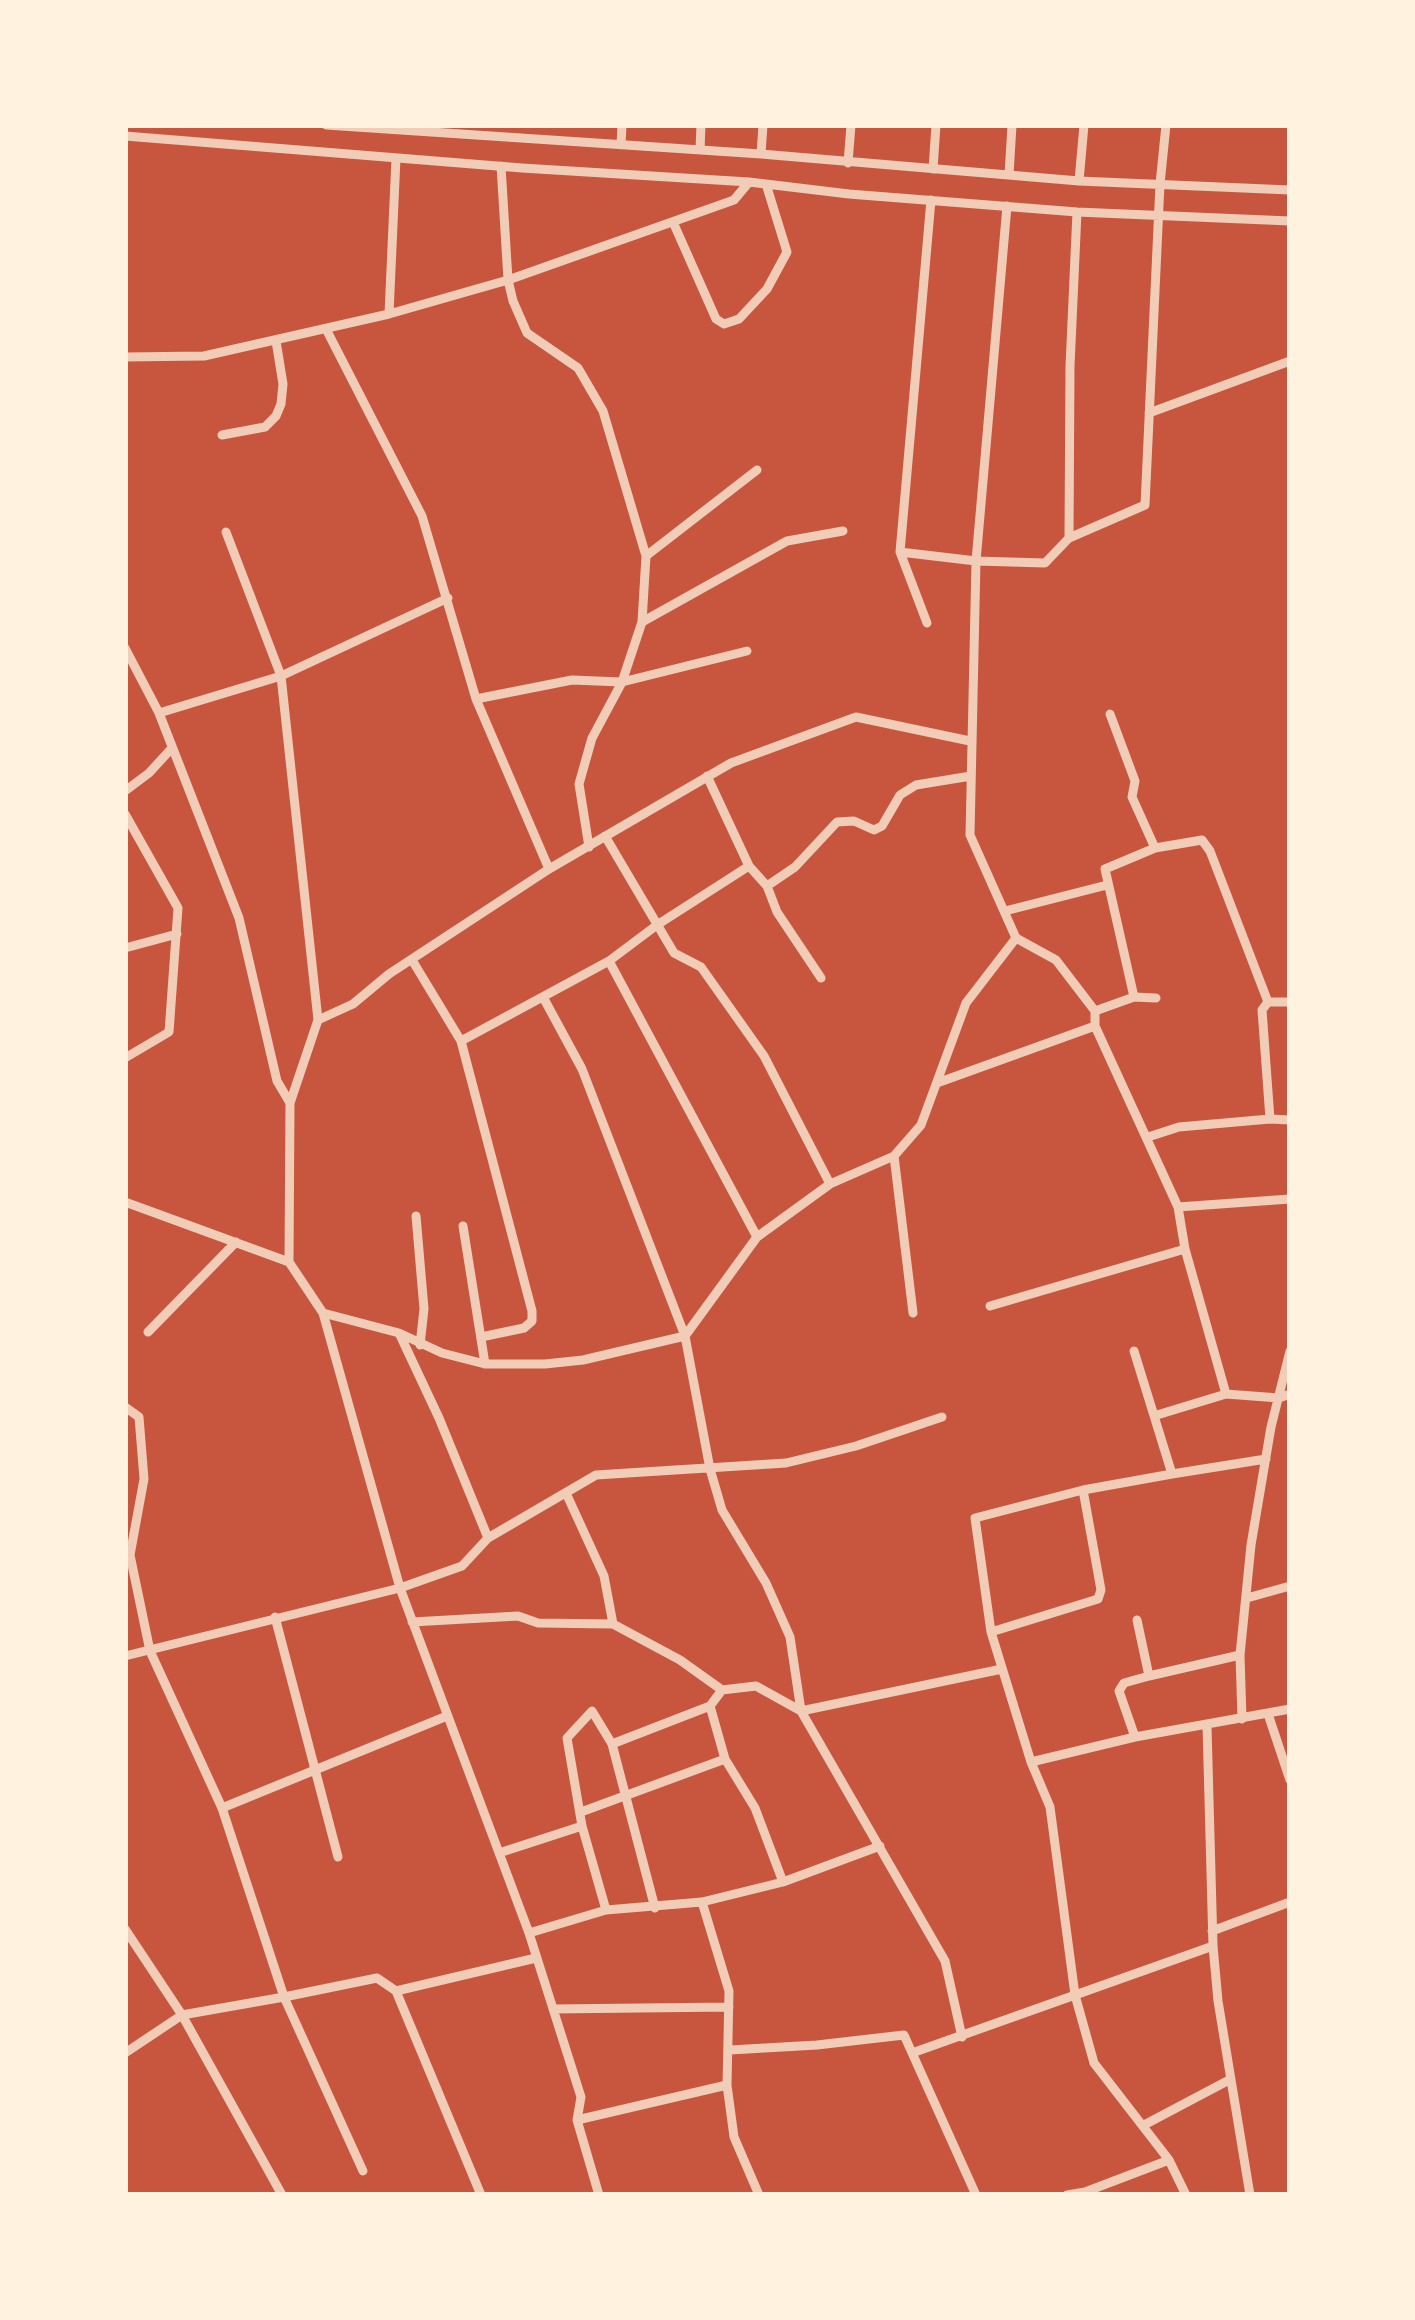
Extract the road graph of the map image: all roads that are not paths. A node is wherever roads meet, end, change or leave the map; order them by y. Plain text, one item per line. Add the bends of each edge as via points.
1 (326, 125) edge
2 (524, 125) edge
3 (622, 125) edge
4 (701, 125) edge
5 (763, 125) edge
6 (850, 125) edge
7 (936, 125) edge
8 (1012, 125) edge
9 (1084, 125) edge
10 (1166, 125) edge
11 (397, 128) edge
12 (125, 136) edge
13 (524, 139) junction
14 (622, 145) junction
15 (700, 150) junction
16 (761, 154) junction
17 (396, 158) junction
18 (848, 163) junction
19 (501, 166) junction
20 (933, 170) junction
21 (1009, 175) junction
22 (1079, 181) junction
23 (749, 182) junction
24 (766, 184) junction
25 (1160, 184) junction
26 (1290, 190) edge
27 (930, 200) junction
28 (1006, 206) junction
29 (1077, 212) junction
30 (1158, 216) junction
31 (1290, 220) edge
32 (673, 222) junction
33 (508, 280) junction
34 (389, 314) junction
35 (326, 329) junction
36 (276, 342) junction
37 (125, 356) edge
38 (1290, 361) edge
39 (1149, 413) junction
40 (222, 435) dead end
41 (757, 470) dead end
42 (843, 531) dead end
43 (226, 532) dead end
44 (1069, 538) junction
45 (900, 552) junction
46 (646, 556) junction
47 (976, 560) junction
48 (448, 598) junction
49 (642, 622) junction
50 (927, 623) dead end
51 (125, 648) edge
52 (747, 651) dead end
53 (282, 676) junction
54 (622, 682) junction
55 (476, 699) junction
56 (159, 713) junction
57 (1110, 714) dead end
58 (970, 741) junction
59 (171, 748) junction
60 (708, 776) junction
61 (972, 776) junction
62 (125, 791) edge
63 (125, 814) edge
64 (605, 836) junction
65 (589, 847) junction
66 (1154, 848) junction
67 (750, 866) junction
68 (549, 869) junction
69 (1106, 885) junction
70 (766, 886) junction
71 (1004, 912) junction
72 (657, 925) junction
73 (177, 934) junction
74 (1016, 938) junction
75 (125, 948) edge
76 (412, 960) junction
77 (609, 961) junction
78 (821, 978) dead end
79 (544, 997) junction
80 (1134, 997) junction
81 (1156, 998) dead end
82 (1268, 1002) junction
83 (1290, 1002) edge
84 (1095, 1011) junction
85 (318, 1020) junction
86 (1095, 1026) junction
87 (461, 1040) junction
88 (125, 1058) edge
89 (937, 1082) junction
90 (290, 1103) junction
91 (1270, 1118) junction
92 (1290, 1120) edge
93 (1148, 1137) junction
94 (894, 1156) junction
95 (830, 1184) junction
96 (1290, 1199) edge
97 (125, 1202) edge
98 (1178, 1207) junction
99 (416, 1216) dead end
100 (463, 1226) dead end
101 (757, 1237) junction
102 (236, 1242) junction
103 (1185, 1249) junction
104 (289, 1262) junction
105 (990, 1306) dead end
106 (323, 1313) junction
107 (914, 1313) dead end
108 (148, 1332) dead end
109 (399, 1333) junction
110 (685, 1336) junction
111 (481, 1338) junction
112 (420, 1345) junction
113 (1134, 1351) dead end
114 (1290, 1351) edge
115 (486, 1364) junction
116 (1226, 1394) junction
117 (1290, 1394) edge
118 (1279, 1398) junction
119 (125, 1408) edge
120 (1156, 1415) junction
121 (942, 1417) dead end
122 (1266, 1459) junction
123 (710, 1470) junction
124 (1172, 1474) junction
125 (1082, 1490) junction
126 (566, 1493) junction
127 (488, 1538) junction
128 (1290, 1586) edge
129 (400, 1588) junction
130 (1247, 1598) junction
131 (274, 1617) junction
132 (1137, 1620) dead end
133 (412, 1622) junction
134 (613, 1624) junction
135 (991, 1632) junction
136 (150, 1652) junction
137 (1240, 1655) junction
138 (125, 1656) edge
139 (1002, 1668) junction
140 (1149, 1676) junction
141 (722, 1690) junction
142 (710, 1706) junction
143 (1290, 1709) edge
144 (801, 1711) junction
145 (1268, 1714) junction
146 (448, 1716) junction
147 (1242, 1719) junction
148 (1206, 1726) junction
149 (1134, 1737) junction
150 (612, 1744) junction
151 (725, 1759) junction
152 (1031, 1762) junction
153 (316, 1770) junction
154 (1290, 1780) edge
155 (628, 1796) junction
156 (222, 1808) junction
157 (580, 1812) junction
158 (582, 1826) junction
159 (880, 1846) junction
160 (498, 1853) junction
161 (338, 1857) dead end
162 (783, 1882) junction
163 (702, 1902) junction
164 (1290, 1902) edge
165 (655, 1908) junction
166 (606, 1910) junction
167 (125, 1930) edge
168 (1212, 1932) junction
169 (528, 1933) junction
170 (1213, 1946) junction
171 (536, 1958) junction
172 (396, 1991) junction
173 (1076, 1995) junction
174 (284, 1997) junction
175 (729, 2007) junction
176 (553, 2009) junction
177 (182, 2015) junction
178 (962, 2037) junction
179 (730, 2050) junction
180 (125, 2053) edge
181 (912, 2053) junction
182 (1231, 2079) junction
183 (727, 2085) junction
184 (577, 2120) junction
185 (1144, 2126) junction
186 (1169, 2160) junction
187 (364, 2171) dead end
188 (1085, 2194) edge
189 (282, 2195) edge
190 (481, 2195) edge
191 (599, 2195) edge
192 (759, 2195) edge
193 (976, 2195) edge
194 (1067, 2195) edge
195 (1186, 2195) edge
196 (1250, 2195) edge

1 - 11 street
2 - 13 street
3 - 14 street
4 - 15 street
5 - 16 street
6 - 18 street
7 - 20 street
8 - 21 street
9 - 22 street
10 - 25 street
11 - 13 street
12 - 17 street
13 - 14 street
14 - 15 street
15 - 16 street
16 - 18 street
17 - 19 street
17 - 34 street
18 - 20 street
19 - 23 street
19 - 33 street
20 - 21 street
21 - 22 street
22 - 25 street
23 - 24 street
23 - 32 street via 734,200
24 - 27 street
24 - 32 street via 787,252 738,319 724,324 716,318
25 - 26 street
25 - 30 street
27 - 28 street
27 - 45 street
28 - 29 street
28 - 47 street
29 - 30 street
29 - 44 street
30 - 31 street
30 - 39 street
32 - 33 street
33 - 34 street
33 - 46 street via 527,333 578,368 602,410
34 - 35 street
35 - 36 street
35 - 48 street via 422,516
36 - 37 street via 204,356
36 - 40 street via 283,384 276,416 265,427
38 - 39 street
39 - 44 street via 1145,504
41 - 46 street
42 - 49 street via 787,540
43 - 53 street
44 - 47 street via 1046,563
45 - 47 street
45 - 50 street
46 - 49 street
47 - 58 street
48 - 53 street
48 - 55 street
49 - 54 street
51 - 56 street
52 - 54 street
53 - 56 street
53 - 85 street
54 - 55 street via 572,680
54 - 65 street via 592,738 579,784
55 - 68 street
56 - 59 street
57 - 66 street
58 - 60 street via 856,717
58 - 61 street
59 - 62 street
59 - 90 street via 240,918 277,1081
60 - 64 street
60 - 67 street
61 - 70 street via 916,785 874,830 837,822 795,867
61 - 71 street via 970,835
63 - 73 street via 178,908
64 - 65 street
64 - 72 street
65 - 68 street
66 - 69 street via 1105,869
66 - 82 street via 1202,840
67 - 70 street
67 - 72 street
68 - 76 street
69 - 71 street
69 - 80 street
70 - 78 street
71 - 74 street
72 - 77 street
72 - 95 street via 674,954 701,967 764,1056
73 - 75 street
73 - 88 street via 169,1032
74 - 84 street via 1056,960
74 - 89 street via 966,1003
76 - 85 street via 353,1004
76 - 87 street
77 - 79 street
77 - 101 street
79 - 87 street
79 - 110 street via 582,1069
80 - 81 street
80 - 84 street
82 - 83 street
82 - 91 street via 1262,1010
84 - 86 street
85 - 90 street
86 - 89 street
86 - 93 street
87 - 111 street via 532,1310 524,1328
89 - 94 street via 921,1125
90 - 104 street
91 - 92 street
91 - 93 street
93 - 98 street
94 - 95 street
94 - 107 street
95 - 101 street
96 - 98 street
97 - 102 street
98 - 103 street
99 - 112 street via 424,1309
100 - 111 street
101 - 110 street
102 - 104 street
102 - 108 street
103 - 105 street
103 - 116 street
104 - 106 street
106 - 109 street
106 - 129 street
109 - 112 street
109 - 127 street
110 - 115 street via 583,1360
110 - 123 street
111 - 115 street
112 - 115 street
113 - 120 street
114 - 118 street
116 - 118 street
116 - 120 street
117 - 118 street
118 - 122 street
119 - 136 street via 139,1417 144,1479 130,1556
120 - 124 street
121 - 123 street via 786,1463
122 - 124 street
122 - 130 street
123 - 126 street via 596,1475
123 - 144 street via 722,1510 790,1637
124 - 125 street
125 - 135 street via 1102,1590 1098,1599
125 - 135 street via 975,1518
126 - 127 street
126 - 134 street via 604,1576
127 - 129 street via 462,1566
128 - 130 street
129 - 131 street
129 - 133 street
130 - 137 street
131 - 136 street
131 - 153 street
132 - 140 street
133 - 134 street via 518,1616 538,1623
133 - 146 street
134 - 141 street
135 - 139 street
136 - 138 street
136 - 156 street
137 - 140 street
137 - 147 street
139 - 144 street
139 - 152 street
140 - 149 street via 1119,1691
141 - 142 street
141 - 144 street via 756,1686
142 - 150 street
142 - 151 street
143 - 145 street
144 - 159 street
145 - 147 street
145 - 154 street
146 - 153 street
146 - 160 street
147 - 148 street
148 - 149 street
148 - 168 street
149 - 152 street
150 - 155 street
150 - 157 street via 592,1711 567,1738
151 - 155 street
151 - 162 street via 755,1808
152 - 173 street via 1050,1806
153 - 156 street
153 - 161 street
155 - 157 street
155 - 165 street
156 - 174 street
157 - 158 street
158 - 160 street
158 - 166 street
159 - 162 street
159 - 178 street via 945,1961
160 - 169 street
162 - 163 street
163 - 165 street
163 - 175 street
164 - 168 street
165 - 166 street
166 - 169 street
167 - 177 street
168 - 170 street
169 - 171 street
170 - 173 street
170 - 182 street
171 - 172 street
171 - 176 street
172 - 174 street via 377,1978
172 - 190 street
173 - 178 street
173 - 185 street via 1094,2062
174 - 177 street
174 - 187 street
175 - 176 street
175 - 179 street
176 - 184 street via 582,2097
177 - 180 street
177 - 189 street
178 - 181 street
179 - 181 street via 904,2035
179 - 183 street
181 - 193 street
182 - 185 street
182 - 196 street
183 - 184 street
183 - 192 street via 734,2137
184 - 191 street
185 - 186 street
186 - 188 street
186 - 195 street
188 - 194 street

